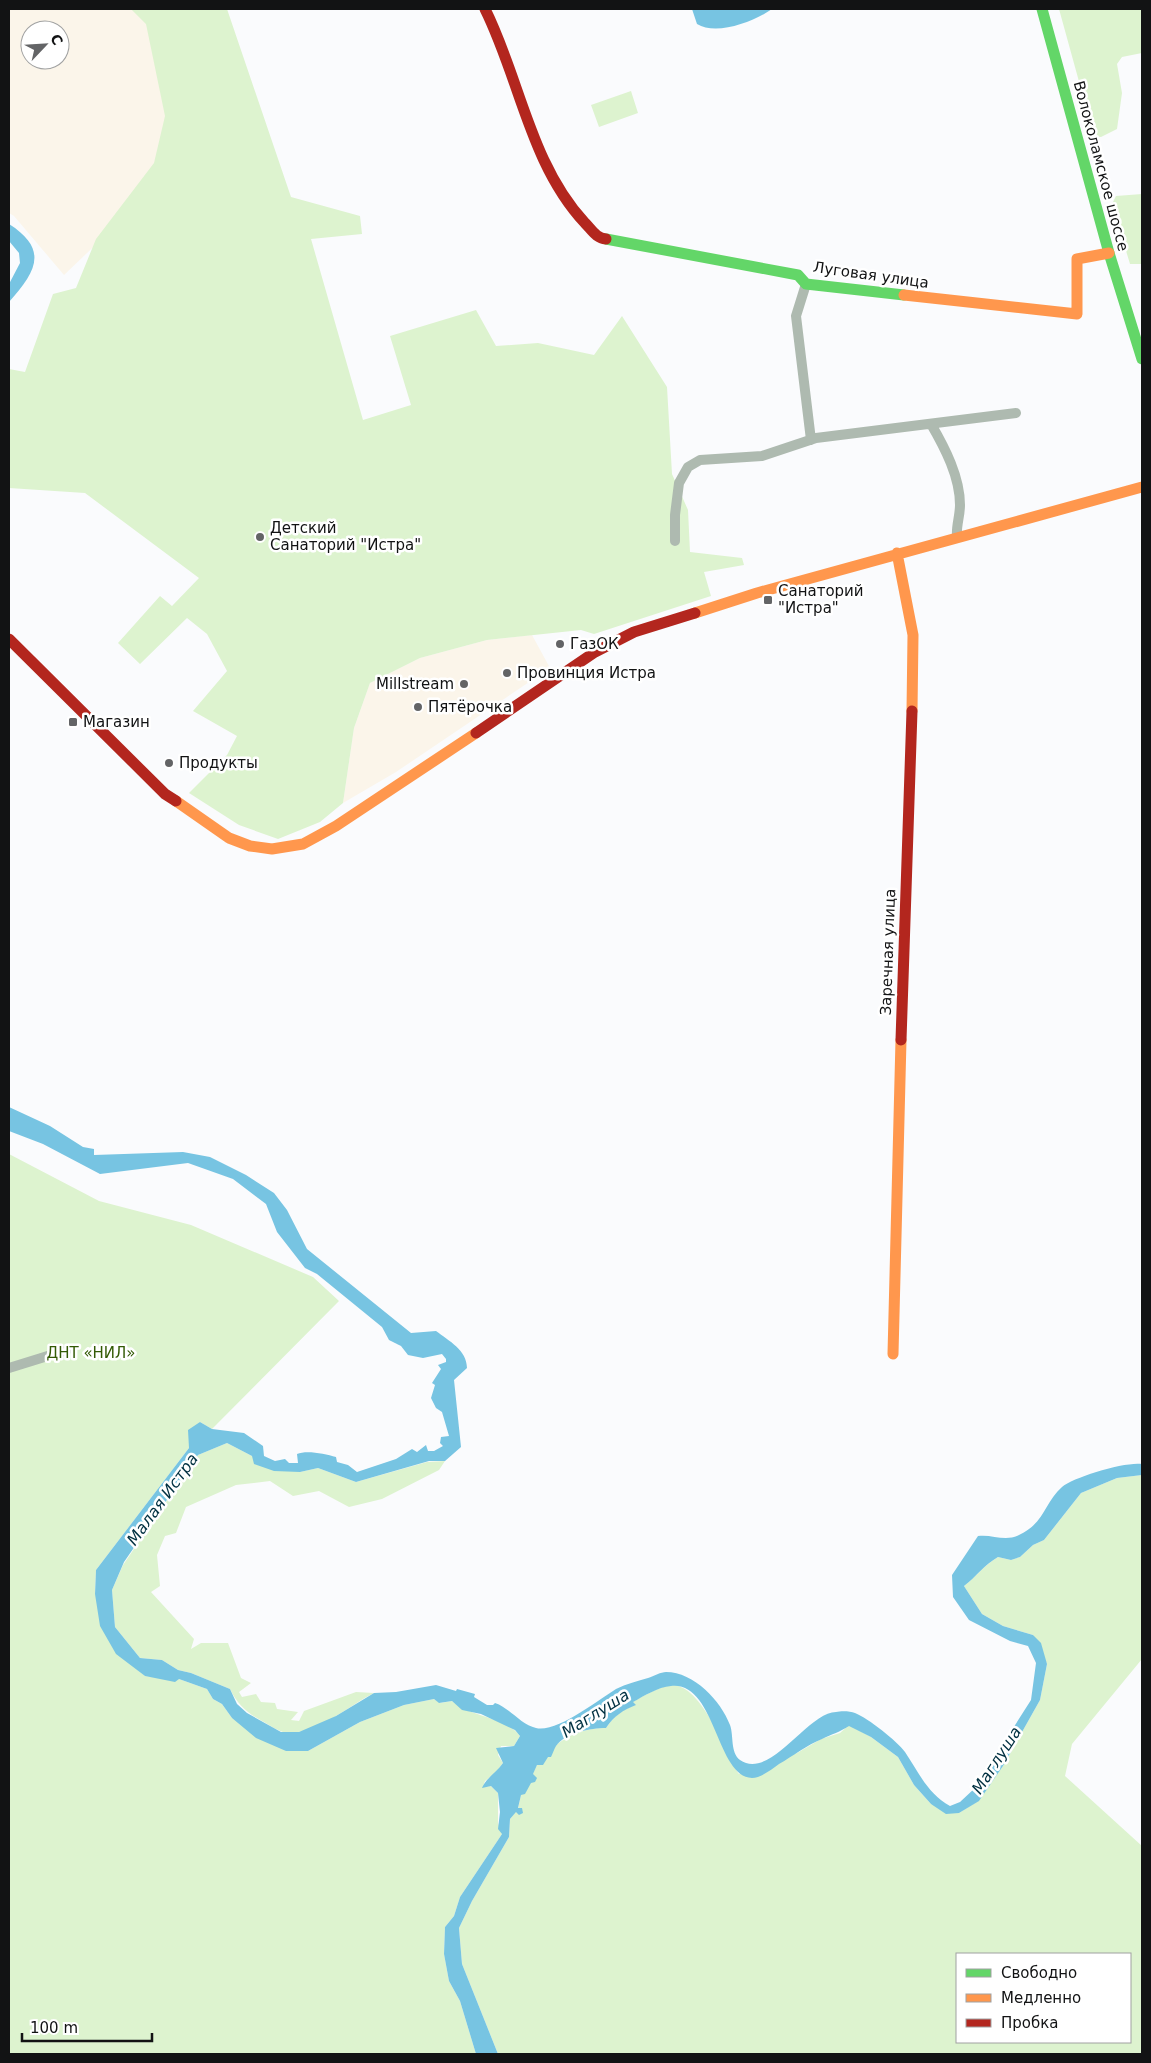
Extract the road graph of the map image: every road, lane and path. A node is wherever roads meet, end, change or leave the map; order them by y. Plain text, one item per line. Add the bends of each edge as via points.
1 (485, 9) edge
2 (1042, 9) edge
3 (1109, 253) junction
4 (806, 284) junction
5 (1142, 359) edge
6 (1016, 413) dead end
7 (931, 424) junction
8 (811, 440) junction
9 (1142, 487) edge
10 (957, 536) junction
11 (676, 541) dead end
12 (897, 554) junction
13 (9, 639) edge
14 (67, 1350) dead end
15 (893, 1354) dead end
16 (9, 1368) edge

1 - 4 main road, Луговая улица via 523,113 559,186 583,224 599,238 798,275
2 - 3 main road, Волоколамское шоссе
3 - 4 main road, Луговая улица via 1077,259 1077,314
3 - 5 main road, Волоколамское шоссе
4 - 8 street via 796,316
6 - 7 street
7 - 8 street
7 - 10 street via 945,447 954,476 960,505
8 - 11 street via 762,456 700,460 688,468 679,483
9 - 10 main road
10 - 12 main road
12 - 13 main road via 670,619 618,639 556,677 336,826 303,844 288,848 250,846 229,838 171,799
12 - 15 main road, Заречная улица via 914,635 914,661
14 - 16 street

